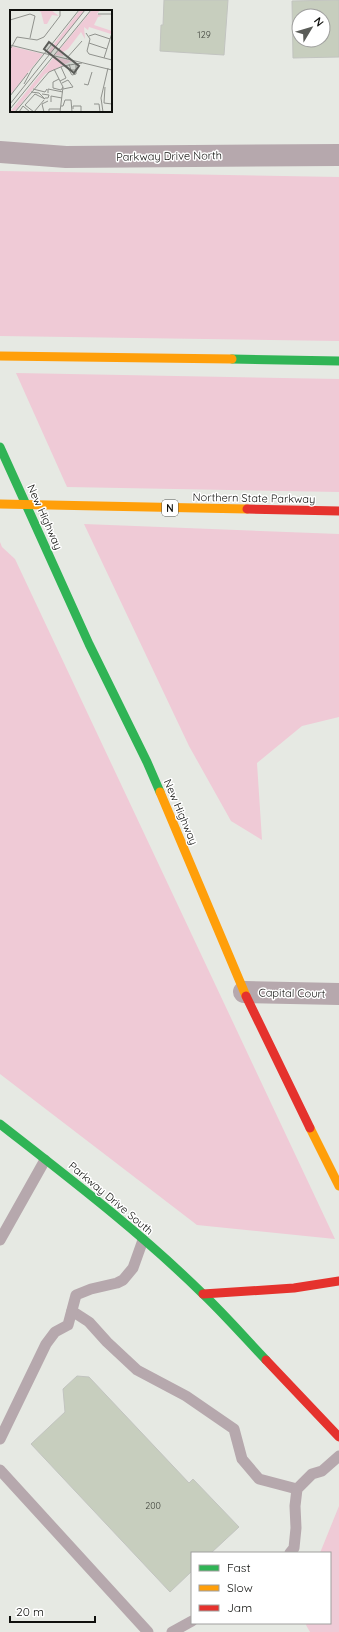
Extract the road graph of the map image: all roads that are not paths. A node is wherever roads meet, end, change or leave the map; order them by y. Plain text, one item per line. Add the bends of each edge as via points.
1 (0, 152) edge
2 (339, 155) edge
3 (0, 356) edge
4 (339, 361) edge
5 (0, 447) edge
6 (0, 504) edge
7 (339, 511) edge
8 (244, 992) junction
9 (339, 994) edge
10 (0, 1124) edge
11 (45, 1160) junction
12 (339, 1186) edge
13 (0, 1240) edge
14 (142, 1240) junction
15 (339, 1281) edge
16 (203, 1294) junction
17 (72, 1311) junction
18 (339, 1437) edge
19 (0, 1439) edge
20 (339, 1456) edge
21 (0, 1470) edge
22 (297, 1489) junction
23 (291, 1552) edge
24 (191, 1622) edge
25 (148, 1632) edge
26 (172, 1632) edge

1 - 2 street, Parkway Drive North via 66,157
3 - 4 main road
5 - 8 main road, New Highway via 89,644 147,762
6 - 7 main road, Northern State Parkway / N
8 - 9 street, Capital Court
8 - 12 main road, New Highway
10 - 11 main road, Parkway Drive South
11 - 13 lane
11 - 14 main road, Parkway Drive South
14 - 16 main road, Parkway Drive South
14 - 17 lane via 133,1268 124,1280 76,1295
15 - 16 main road via 294,1288
16 - 18 main road, Parkway Drive South
17 - 19 lane via 68,1325 55,1332 46,1344
17 - 22 lane via 89,1322 137,1370 186,1396 234,1429 242,1459 258,1479
20 - 22 lane via 322,1471 312,1474
21 - 25 lane
22 - 23 lane via 294,1548
24 - 26 lane

